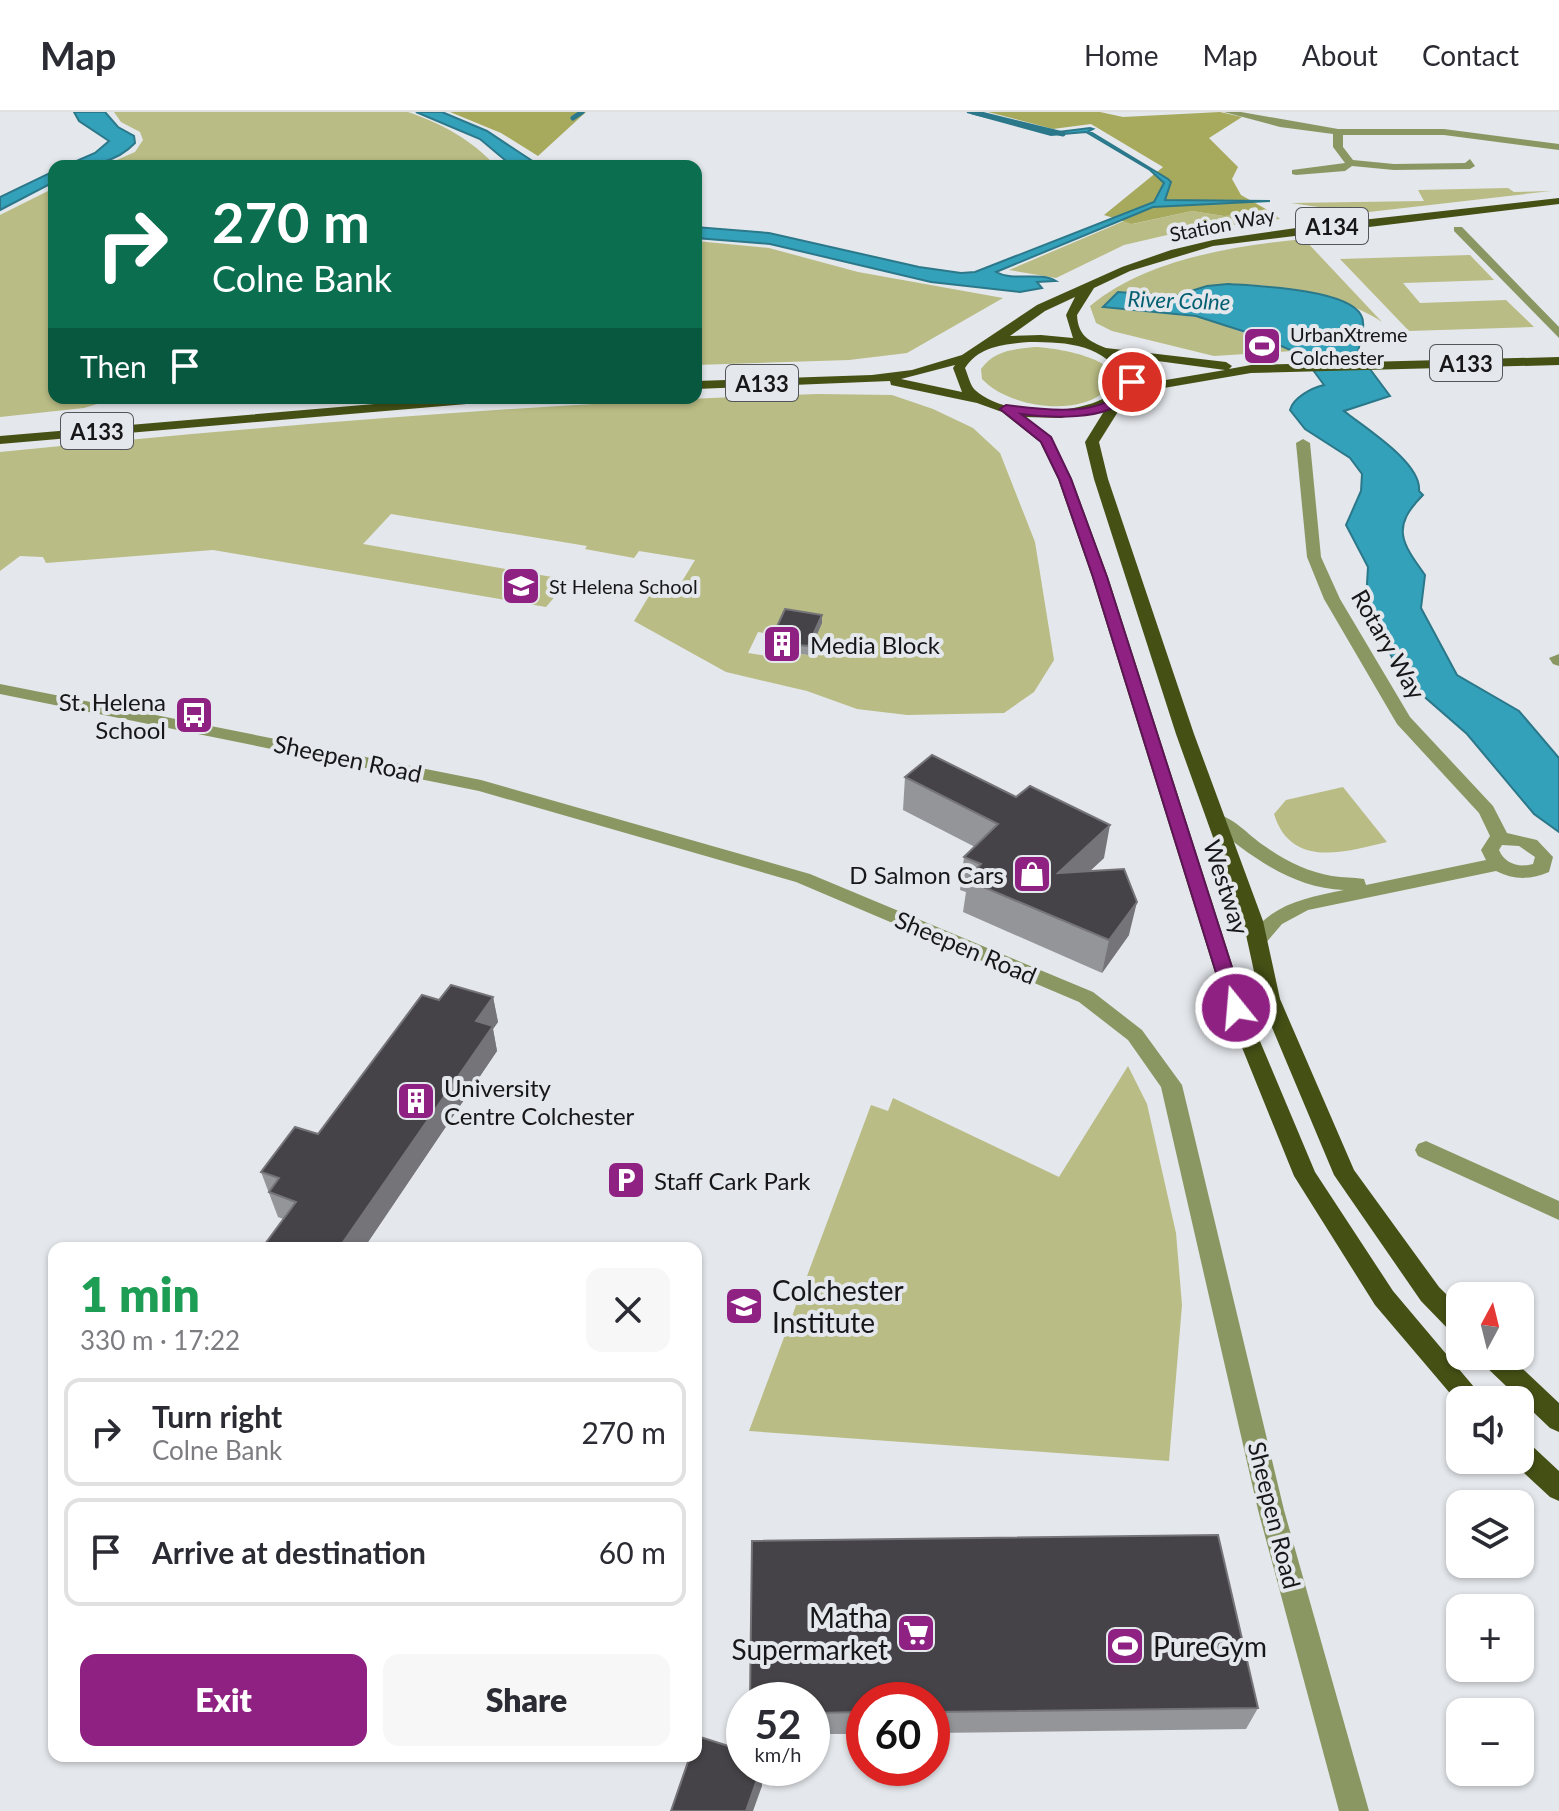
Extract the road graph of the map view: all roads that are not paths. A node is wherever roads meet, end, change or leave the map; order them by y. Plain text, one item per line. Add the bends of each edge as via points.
1 (1229, 112) edge
2 (1245, 114) edge
3 (1338, 132) junction
4 (1444, 132) junction
5 (1559, 135) edge
6 (1559, 149) edge
7 (1470, 162) dead end
8 (1350, 163) junction
9 (1296, 172) dead end
10 (1559, 201) edge
11 (1458, 229) dead end
12 (1089, 287) junction
13 (1072, 323) junction
14 (1559, 334) edge
15 (991, 344) junction
16 (1084, 344) junction
17 (1099, 350) junction
18 (965, 358) junction
19 (1185, 360) junction
20 (1559, 361) edge
21 (1251, 369) junction
22 (1198, 377) junction
23 (872, 379) junction
24 (702, 385) edge
25 (1129, 390) junction
26 (978, 399) junction
27 (1116, 402) junction
28 (420, 404) edge
29 (1006, 409) junction
30 (1105, 421) junction
31 (0, 440) edge
32 (1303, 443) dead end
33 (0, 689) edge
34 (1216, 819) junction
35 (1501, 839) junction
36 (1493, 864) junction
37 (1397, 884) junction
38 (1257, 940) junction
39 (1426, 1150) dead end
40 (1559, 1211) edge
41 (1446, 1310) edge
42 (1507, 1370) edge
43 (1460, 1386) edge
44 (1559, 1420) edge
45 (1534, 1465) edge
46 (1559, 1488) edge
47 (1354, 1811) edge

1 - 2 street
2 - 3 street
3 - 4 street
3 - 8 street via 1338,147
4 - 5 street via 1437,121
4 - 6 street
7 - 8 street
8 - 9 street via 1335,171
10 - 12 main road, Station Way / A134 via 1213,243 1126,269
11 - 14 street
12 - 13 main road via 1074,304
12 - 15 main road, Station Way / A134 via 1041,308
13 - 16 main road
13 - 19 main road via 1100,339
15 - 16 main road, A134 via 1041,338
15 - 18 main road, A134
16 - 17 main road, A134
17 - 19 main road, A133
17 - 25 main road, A134 via 1126,368 1132,382
18 - 23 main road, A133 via 913,374
18 - 26 main road via 959,377
19 - 21 main road, A133
20 - 21 main road, A133
21 - 22 main road, A133
22 - 25 main road, A133
22 - 30 main road via 1140,400
23 - 24 main road, A133
23 - 26 main road, A133
25 - 27 main road
26 - 29 main road
27 - 29 main road via 1069,414
27 - 30 main road, Westway
28 - 31 main road, A133
29 - 43 main road, Westway via 1046,440 1065,479 1236,1008 1305,1176 1384,1298
30 - 34 main road, Westway via 1092,442 1101,479
32 - 35 street, Rotary Way via 1314,557 1332,599 1403,720 1487,810
33 - 47 street, Sheepen Road via 481,786 803,878 1086,997 1135,1035 1171,1085 1271,1510
34 - 37 street via 1275,863 1308,878 1342,885
34 - 38 main road, Westway
35 - 36 street via 1490,850
35 - 36 street via 1535,846 1544,863 1528,873
36 - 37 street
37 - 38 street via 1303,905 1275,919
38 - 41 main road, Westway via 1270,999 1345,1175
39 - 40 street
42 - 44 main road
45 - 46 main road

